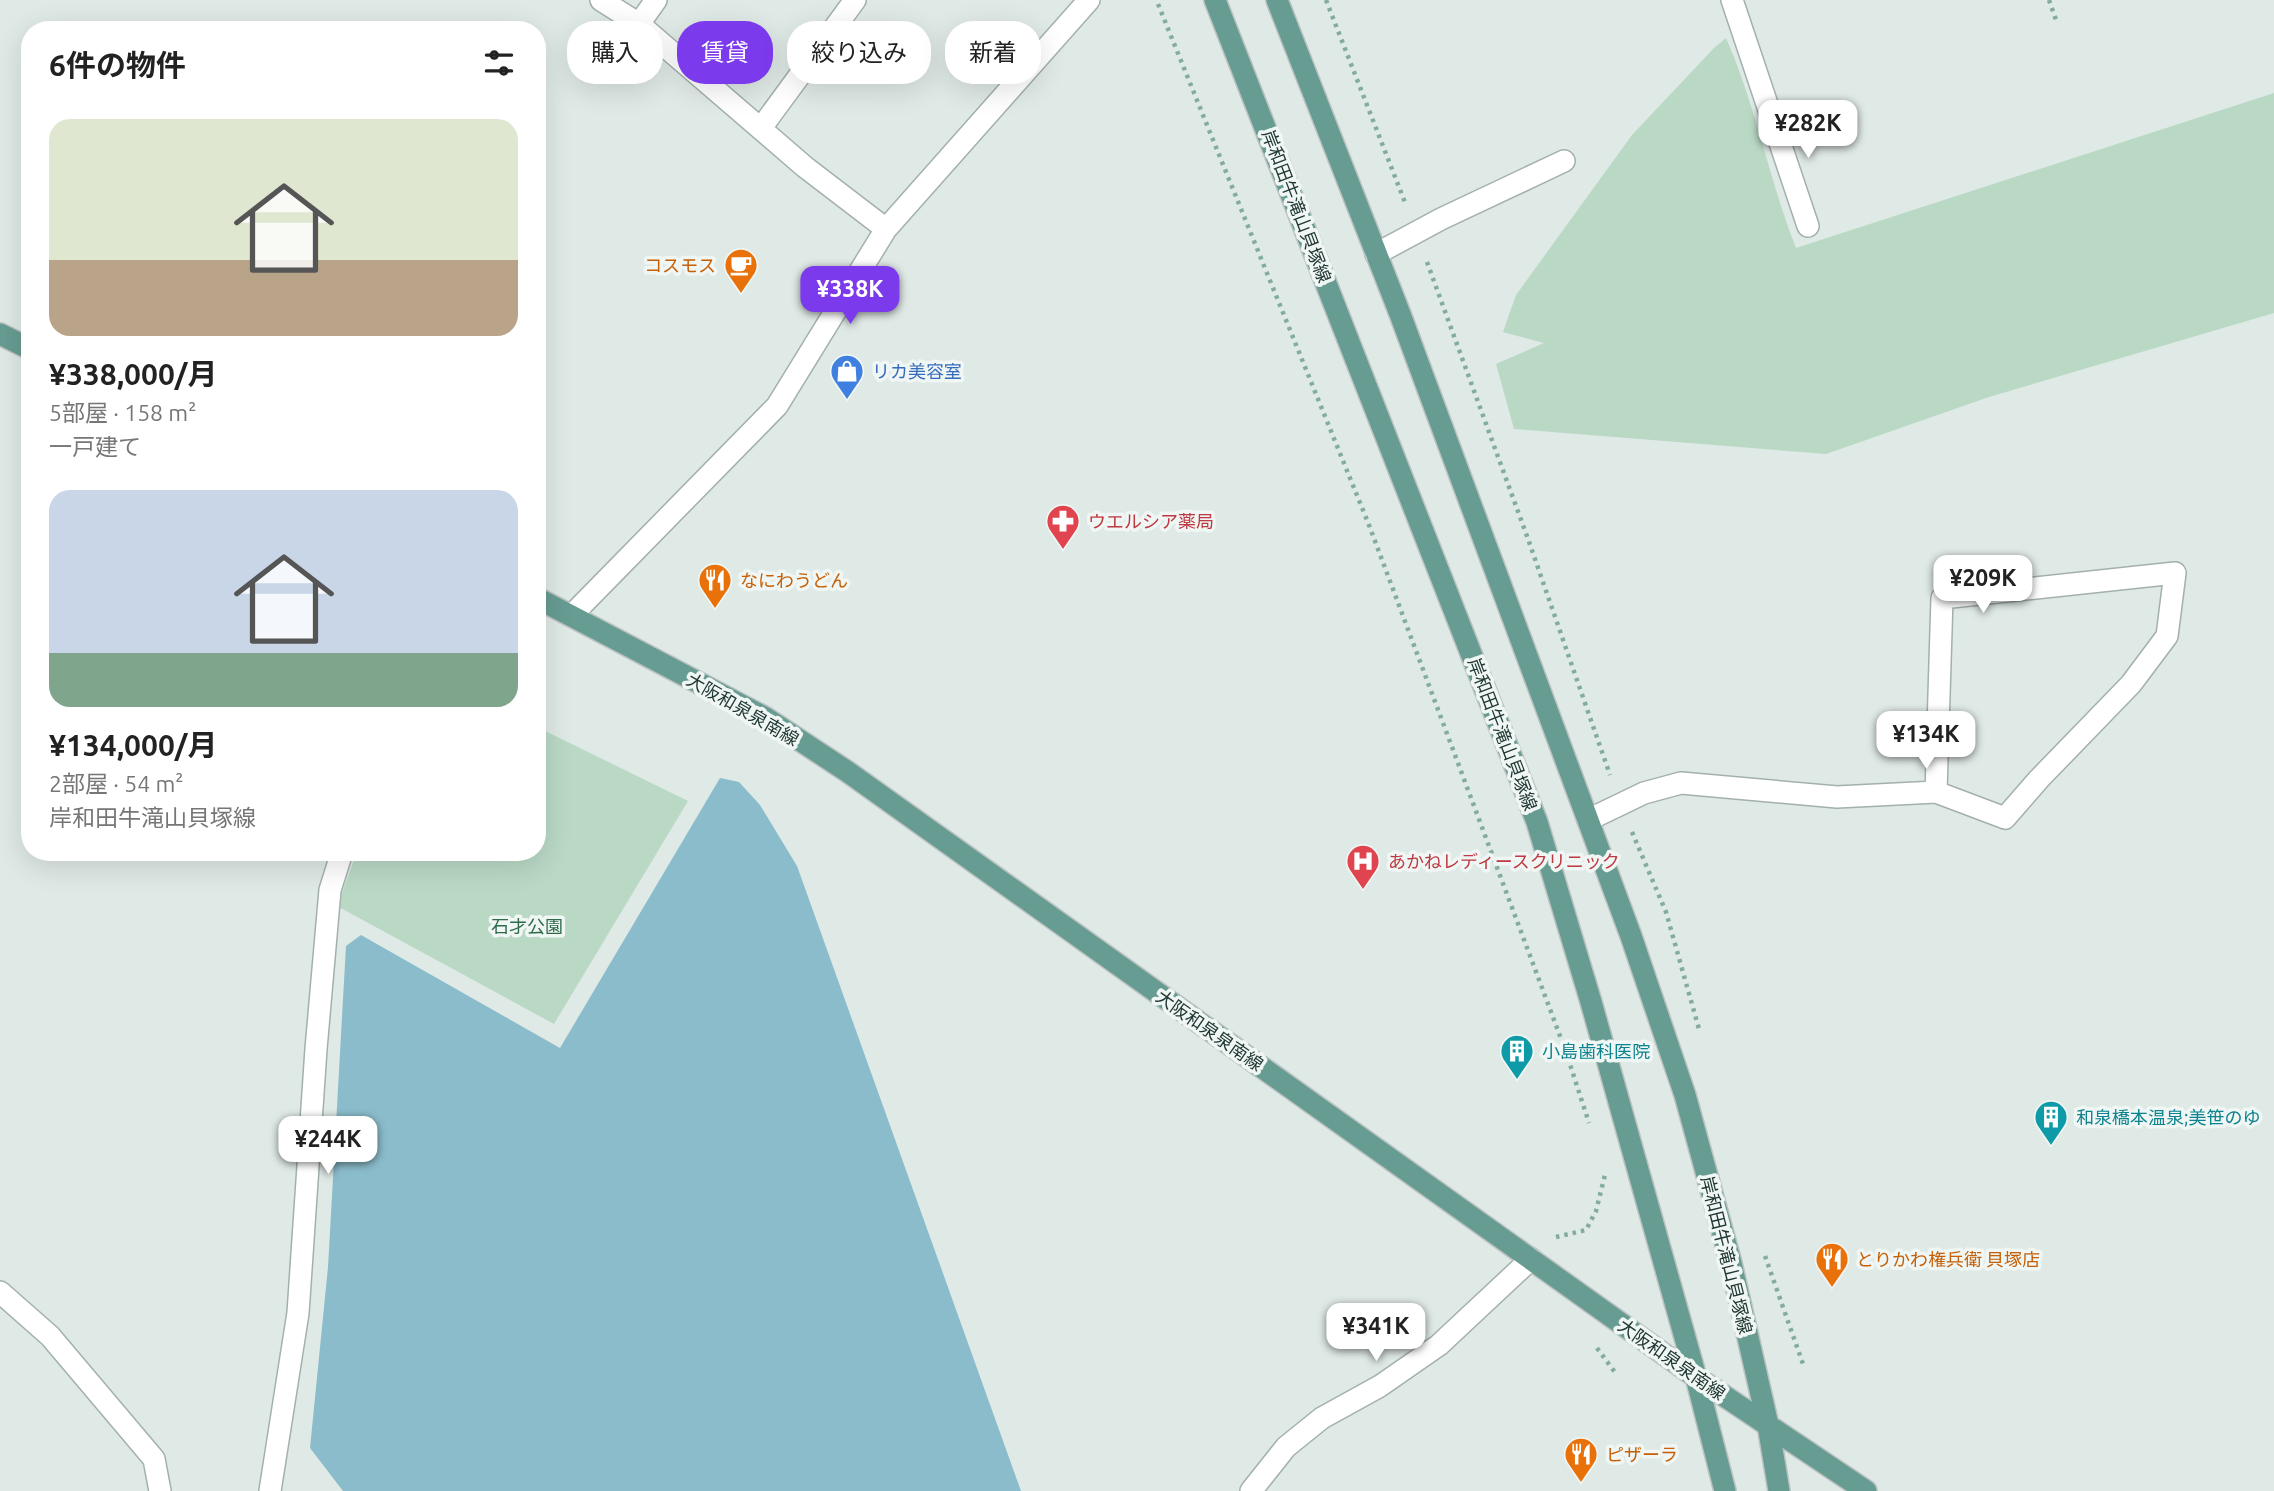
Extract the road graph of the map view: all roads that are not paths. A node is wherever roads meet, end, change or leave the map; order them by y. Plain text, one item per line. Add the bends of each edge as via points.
1 (601, 0) edge
2 (656, 0) edge
3 (855, 0) edge
4 (1089, 0) edge
5 (1215, 0) edge
6 (1277, 0) edge
7 (1732, 0) edge
8 (634, 21) edge
9 (641, 21) edge
10 (663, 44) edge
11 (761, 128) junction
12 (1564, 160) dead end
13 (1808, 226) dead end
14 (886, 229) junction
15 (1376, 254) junction
16 (0, 334) edge
17 (21, 344) edge
18 (546, 602) edge
19 (572, 615) junction
20 (1936, 792) junction
21 (1588, 820) junction
22 (339, 861) edge
23 (1531, 1259) junction
24 (0, 1292) edge
25 (1696, 1377) junction
26 (1768, 1425) junction
27 (160, 1491) edge
28 (270, 1491) edge
29 (1251, 1491) edge
30 (1725, 1491) edge
31 (1779, 1491) edge
32 (1866, 1491) edge

1 - 8 street
2 - 9 street
3 - 11 street
4 - 14 street
5 - 25 main road, 岸和田牛滝山貝塚線 via 1537,822
6 - 15 main road, 岸和田牛滝山貝塚線
7 - 13 street
10 - 11 street
11 - 14 street
12 - 15 street
14 - 19 street via 777,406
15 - 21 main road, 岸和田牛滝山貝塚線
16 - 17 main road
18 - 19 main road, 大阪和泉泉南線
19 - 23 main road, 大阪和泉泉南線 via 766,719 848,772
20 - 20 street via 1942,598 2175,573 2167,636 2131,684 2005,818
20 - 21 street via 1837,797 1681,783 1644,793
21 - 26 main road, 岸和田牛滝山貝塚線 via 1685,1095 1731,1263
22 - 28 street via 330,890 298,1313
23 - 25 main road, 大阪和泉泉南線
23 - 29 street via 1439,1345 1380,1386 1322,1418 1286,1447
24 - 27 street via 50,1336 154,1459
25 - 26 main road, 大阪和泉泉南線
25 - 30 main road, 岸和田牛滝山貝塚線
26 - 31 main road, 岸和田牛滝山貝塚線
26 - 32 main road, 大阪和泉泉南線

